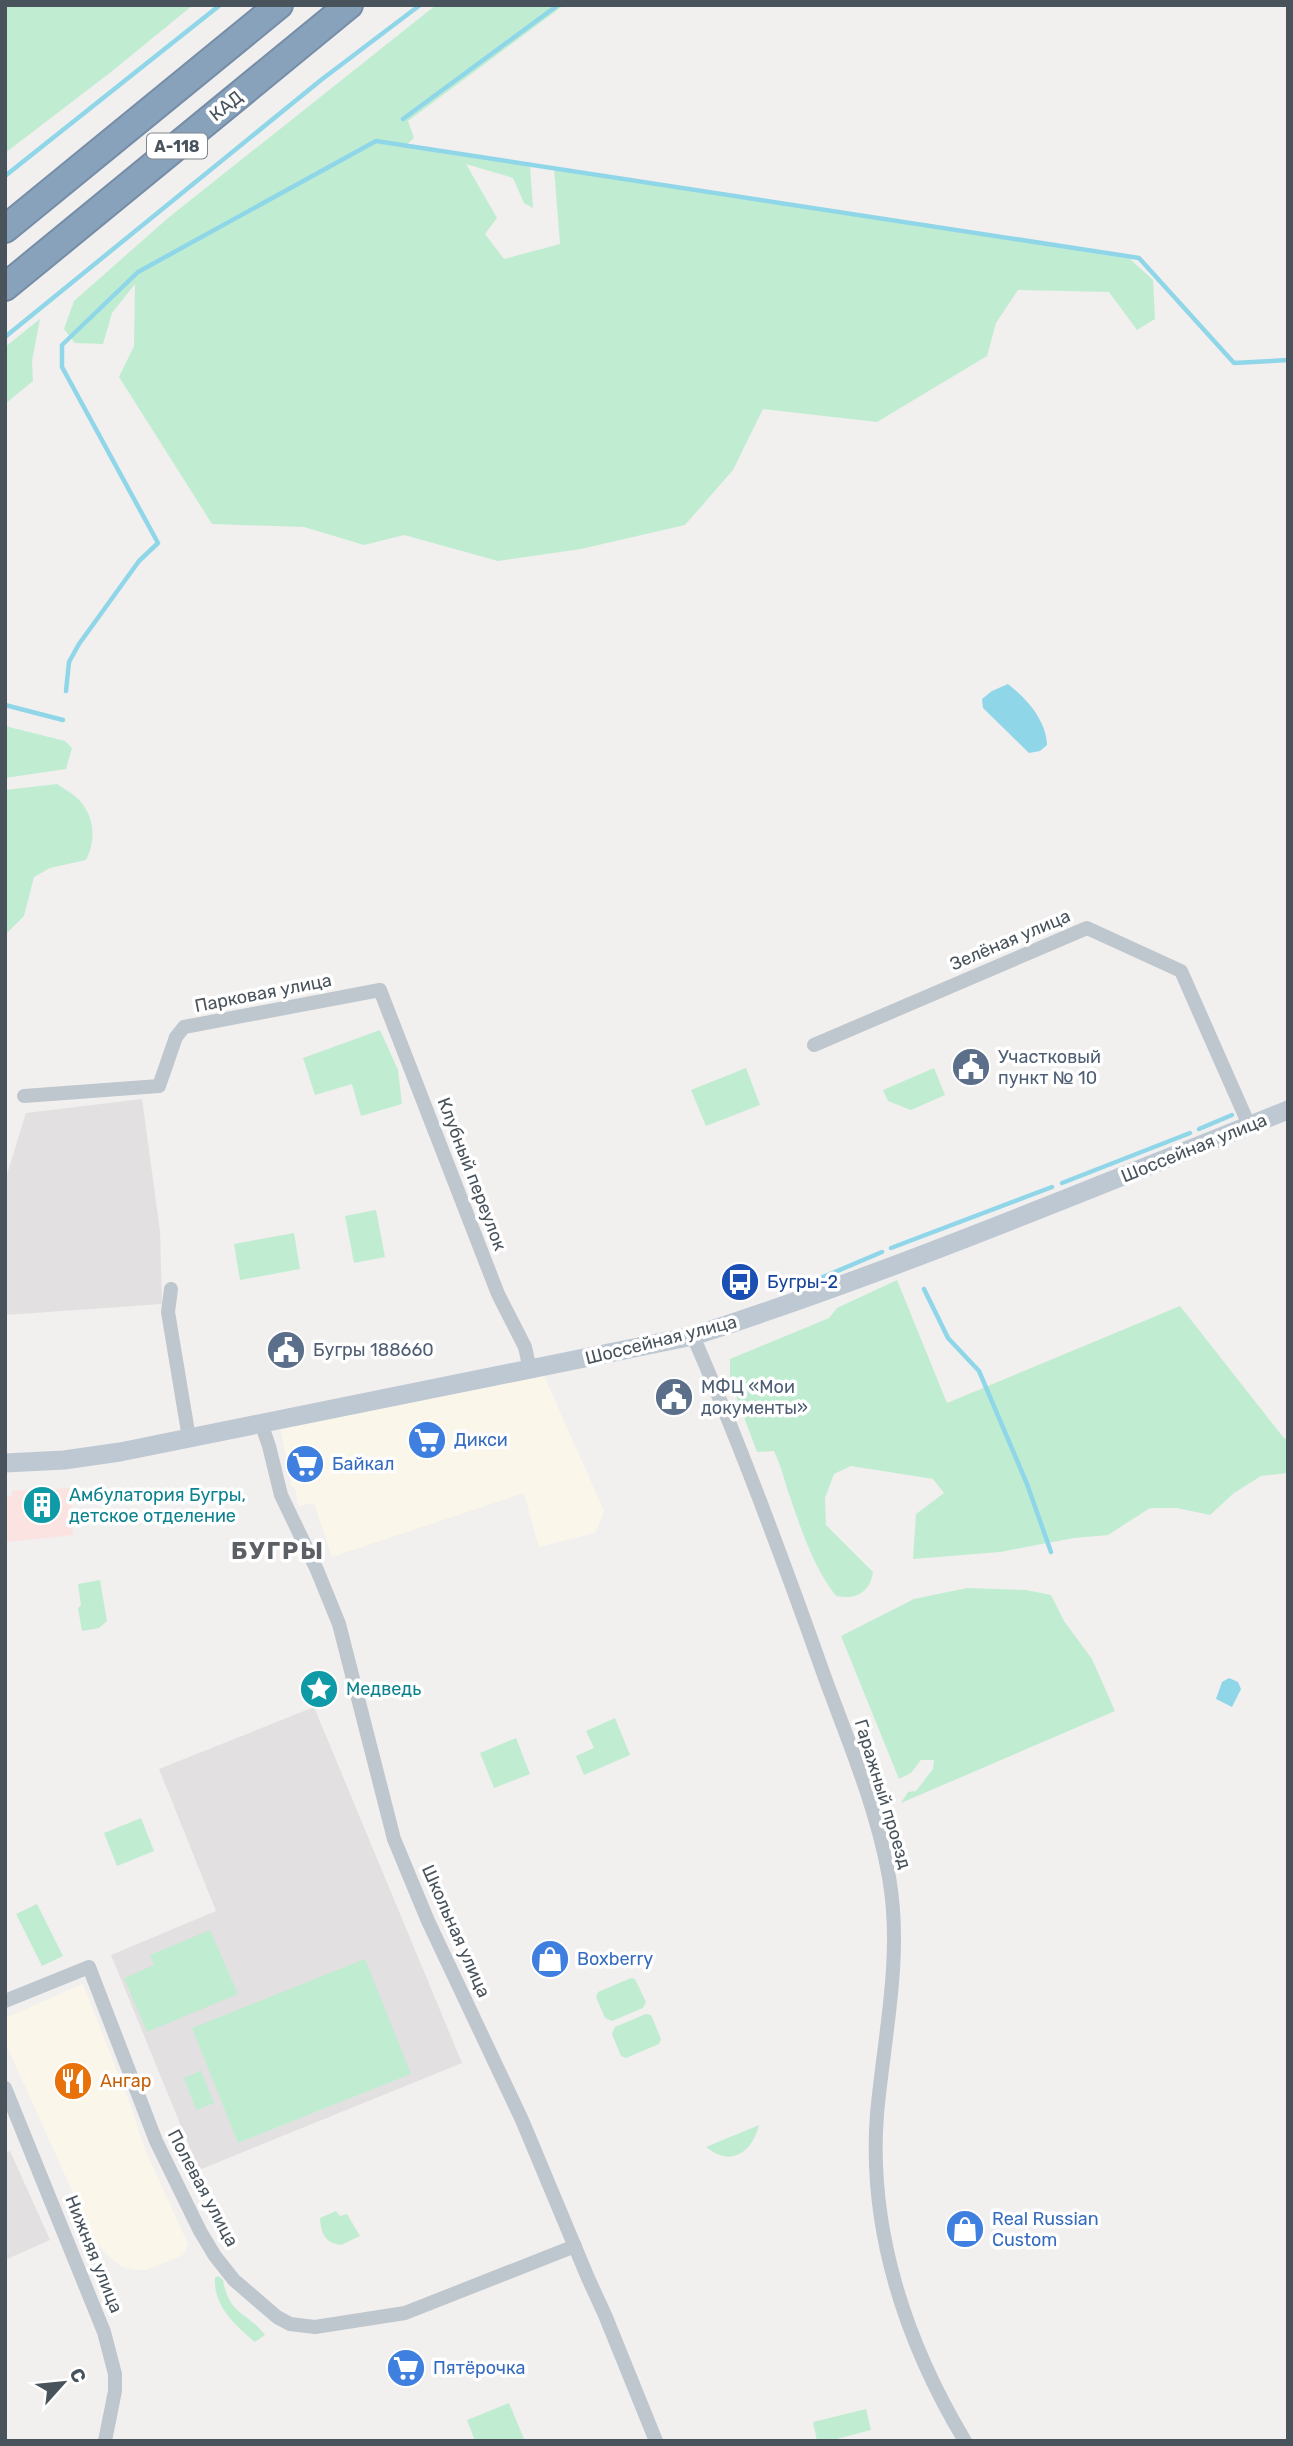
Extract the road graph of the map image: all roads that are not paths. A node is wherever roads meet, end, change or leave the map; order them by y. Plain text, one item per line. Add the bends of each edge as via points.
1 (279, 5) edge
2 (349, 5) edge
3 (5, 229) edge
4 (5, 287) edge
5 (380, 990) joint
6 (814, 1045) dead end
7 (24, 1096) dead end
8 (1288, 1110) edge
9 (1249, 1125) junction
10 (172, 1289) dead end
11 (693, 1336) junction
12 (530, 1370) junction
13 (261, 1423) junction
14 (189, 1438) junction
15 (5, 1463) edge
16 (5, 2001) edge
17 (5, 2088) edge
18 (575, 2246) junction
19 (105, 2441) edge
20 (656, 2441) edge
21 (965, 2441) edge

1 - 3 highway, А-118
2 - 4 highway, КАД / А-118
5 - 7 street, Парковая улица via 184,1027 159,1086
5 - 12 street, Клубный переулок via 498,1294 525,1347
6 - 9 street, Зелёная улица via 1087,928 1181,971
8 - 9 main road, Шоссейная улица
9 - 11 main road, Шоссейная улица via 908,1260
10 - 14 street via 168,1312
11 - 12 main road, Шоссейная улица
11 - 21 street, Гаражный проезд via 763,1503 881,1841 895,1949 877,2115 878,2193 896,2288 910,2329
12 - 13 main road, Шоссейная улица
13 - 14 main road, Шоссейная улица
13 - 18 street, Школьная улица via 281,1495 339,1624 394,1839
14 - 15 main road, Шоссейная улица via 64,1461
16 - 18 street, Полевая улица via 89,1967 156,2141 200,2231 234,2280 290,2324 315,2327 405,2314
17 - 19 street, Нижняя улица via 104,2332 115,2374
18 - 20 street, Школьная улица

